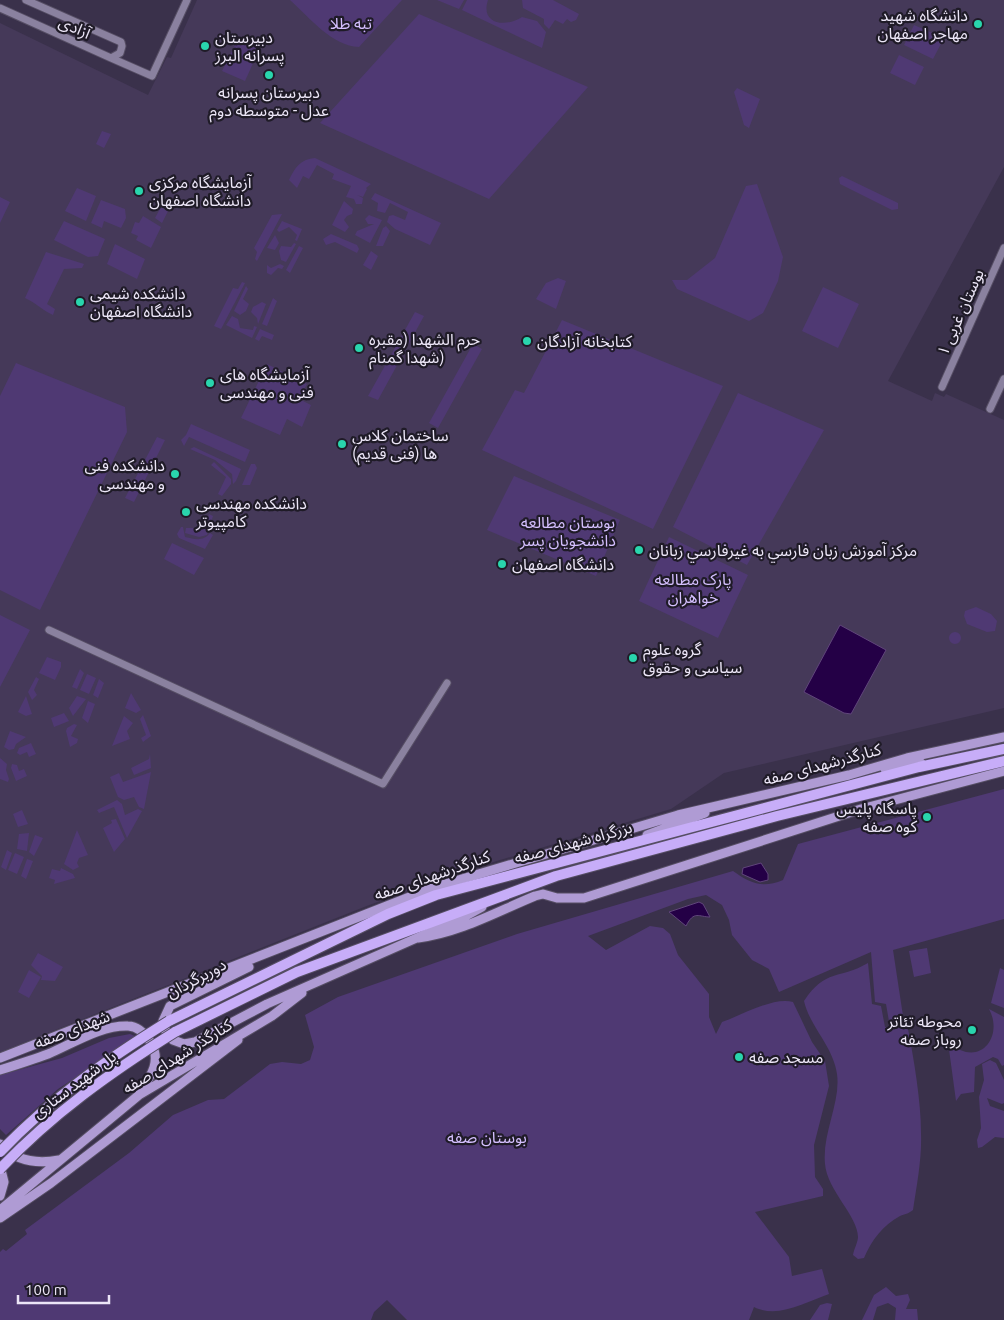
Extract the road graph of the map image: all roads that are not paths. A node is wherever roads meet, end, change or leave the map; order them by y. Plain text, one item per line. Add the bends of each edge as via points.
1 (26, 0) edge
2 (187, 0) edge
3 (0, 8) edge
4 (112, 58) junction
5 (1003, 251) edge
6 (1004, 379) edge
7 (942, 387) dead end
8 (990, 409) dead end
9 (49, 630) dead end
10 (446, 683) dead end
11 (1001, 739) edge
12 (1004, 749) edge
13 (966, 757) junction
14 (1003, 768) edge
15 (748, 799) junction
16 (738, 801) junction
17 (601, 850) junction
18 (507, 892) junction
19 (317, 935) junction
20 (418, 938) junction
21 (314, 984) junction
22 (272, 1016) junction
23 (170, 1021) joint
24 (175, 1032) joint
25 (0, 1058) edge
26 (0, 1070) edge
27 (139, 1095) junction
28 (0, 1144) edge
29 (0, 1152) edge
30 (60, 1160) junction
31 (0, 1166) edge
32 (0, 1170) edge
33 (0, 1196) edge
34 (0, 1210) edge
35 (0, 1218) edge

1 - 4 street, آزادی via 121,42 120,53
2 - 4 street, آزادی via 152,76
3 - 4 street, آزادی
5 - 7 street, بوستان غربی ۱
6 - 8 street
9 - 10 street via 383,784
11 - 15 main road, کنارگذرشهدای صفه via 907,758
12 - 13 highway, بزرگراه شهدای صفه
13 - 15 main road via 908,765
13 - 17 highway, بزرگراه شهدای صفه
14 - 18 highway, بزرگراه شهدای صفه via 777,816
14 - 20 main road via 861,809 584,898 557,898 548,894 535,896 467,926
15 - 16 main road, کنارگذرشهدای صفه
16 - 17 main road
16 - 19 main road, کنارگذرشهدای صفه via 669,817 435,887
17 - 23 highway, بزرگراه شهدای صفه via 436,895 396,911
18 - 20 main road
18 - 24 highway, بزرگراه شهدای صفه via 297,972
19 - 21 main road, دوربرگردان via 174,1003 166,1011 164,1022 169,1036 184,1044 194,1042
19 - 25 main road, کنارگذرشهدای صفه
20 - 21 main road
21 - 22 main road, کنارگذر شهدای صفه
22 - 27 main road, کنارگذر شهدای صفه
22 - 35 main road
23 - 29 highway, پل شهید ستاری, bridge via 107,1060 23,1128
24 - 32 highway, پل شهید ستاری, bridge via 72,1102 30,1137
26 - 27 main road, شهدای صفه via 116,1026 130,1026 149,1039 156,1057 151,1076
27 - 30 main road, کنارگذر شهدای صفه
28 - 30 main road via 28,1161
30 - 34 main road, کنارگذر شهدای صفه
31 - 33 main road via 4,1182

